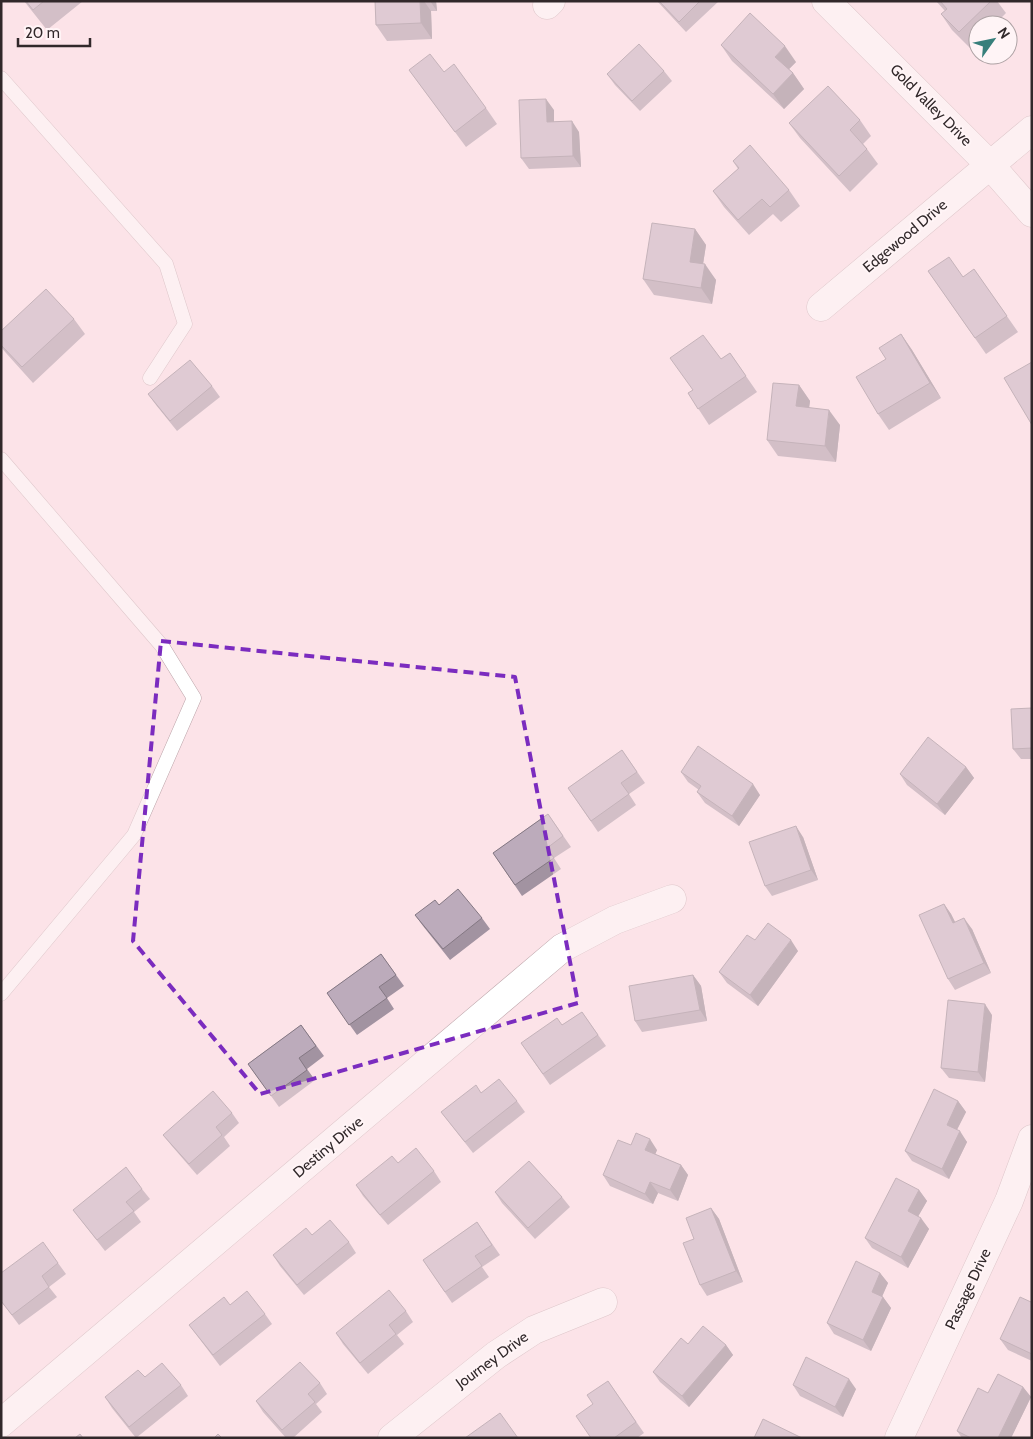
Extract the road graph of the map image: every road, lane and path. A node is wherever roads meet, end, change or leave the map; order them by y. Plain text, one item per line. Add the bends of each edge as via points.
1 (826, 1) edge
2 (1, 78) edge
3 (1032, 130) edge
4 (990, 166) junction
5 (1032, 213) edge
6 (821, 307) dead end
7 (150, 378) dead end
8 (1, 459) edge
9 (672, 899) dead end
10 (1, 994) edge
11 (1032, 1139) edge
12 (603, 1302) dead end
13 (1, 1423) edge
14 (392, 1438) edge
15 (899, 1438) edge

1 - 4 street, Gold Valley Drive
2 - 7 lane via 166,264 185,324
3 - 4 street, Edgewood Drive
4 - 5 street, Gold Valley Drive
4 - 6 street, Edgewood Drive
8 - 10 lane via 162,646 194,698 134,835
9 - 13 street, Destiny Drive via 615,920 562,948
11 - 15 street, Passage Drive via 1009,1201
12 - 14 street, Journey Drive via 534,1330 496,1355

